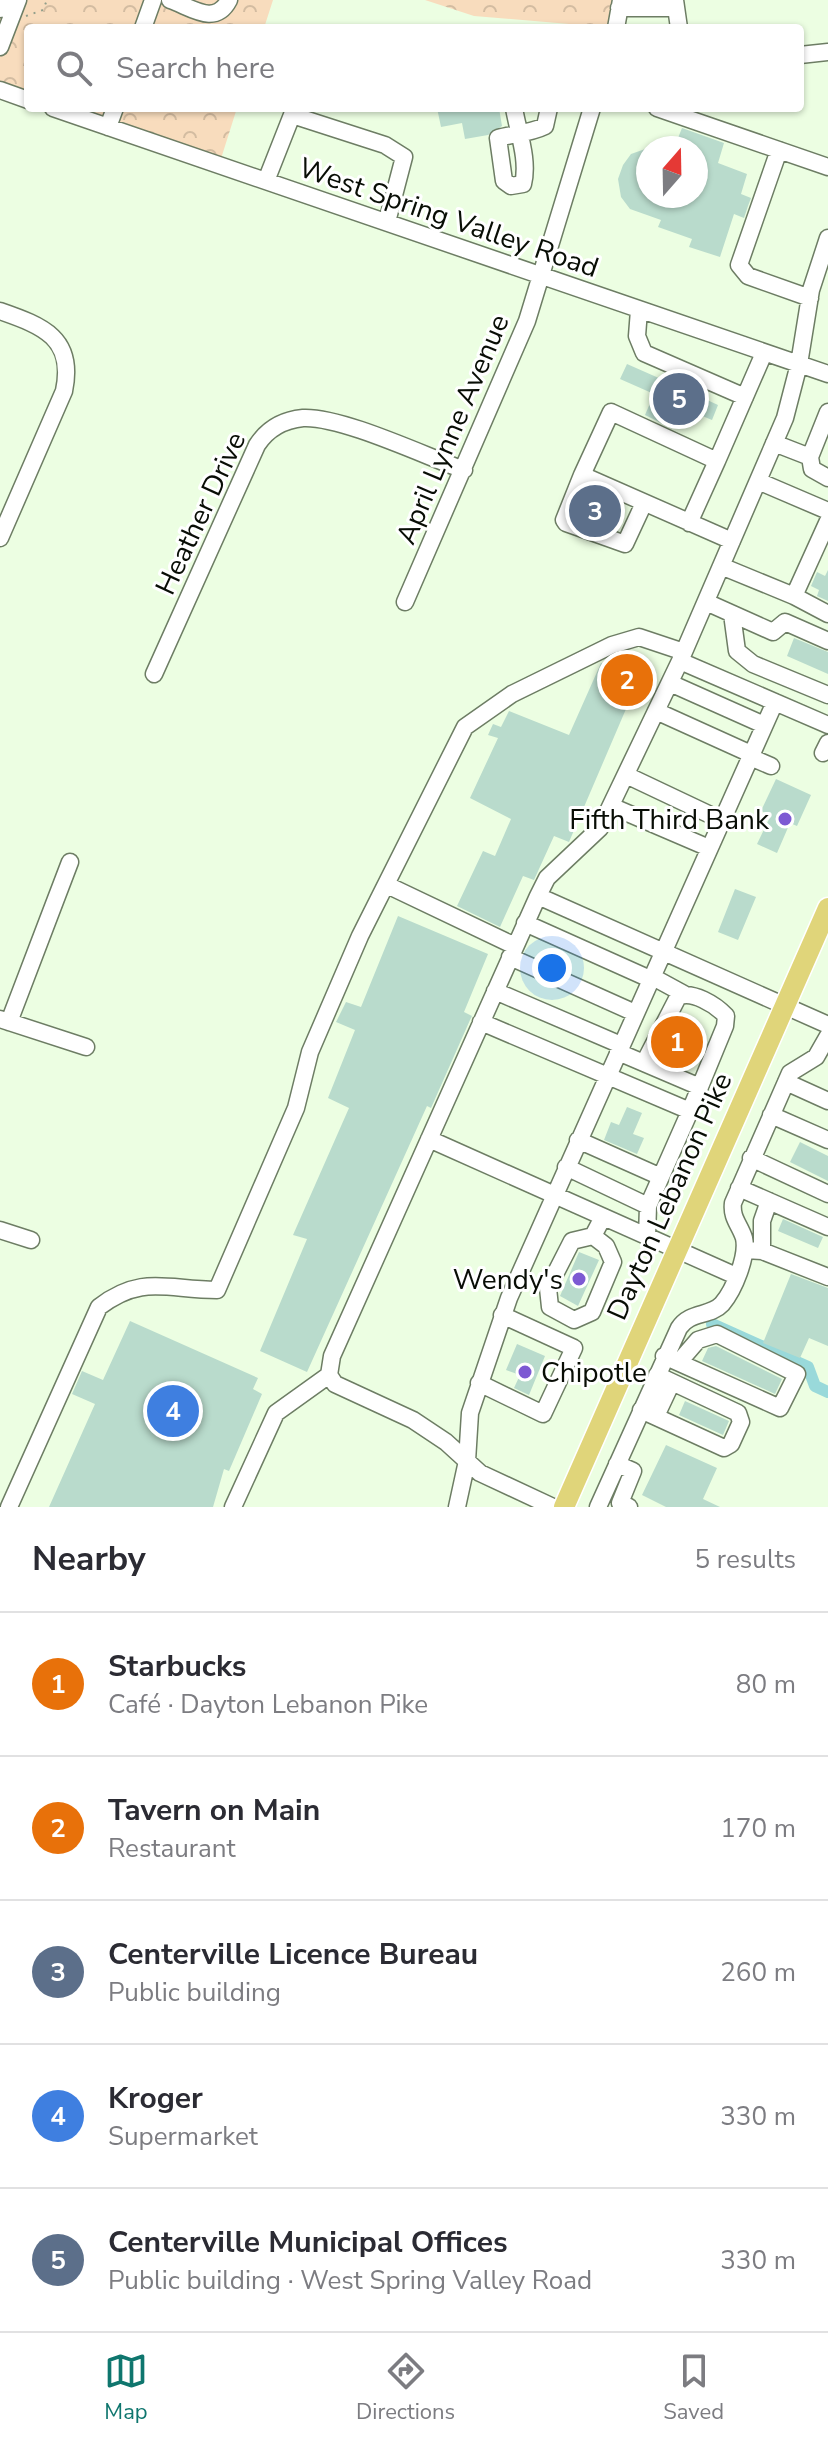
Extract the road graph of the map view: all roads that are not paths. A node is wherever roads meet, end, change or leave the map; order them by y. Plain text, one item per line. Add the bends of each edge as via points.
1 (6, 0) edge
2 (18, 0) edge
3 (153, 0) edge
4 (170, 0) edge
5 (229, 0) edge
6 (620, 4) edge
7 (676, 4) edge
8 (7, 14) edge
9 (144, 24) edge
10 (617, 24) edge
11 (678, 24) edge
12 (0, 47) edge
13 (828, 52) edge
14 (804, 55) edge
15 (0, 90) edge
16 (24, 99) edge
17 (65, 112) edge
18 (114, 112) edge
19 (515, 112) edge
20 (548, 112) edge
21 (591, 112) edge
22 (669, 112) edge
23 (108, 127) junction
24 (779, 150) junction
25 (828, 167) edge
26 (266, 181) junction
27 (387, 222) junction
28 (828, 238) edge
29 (543, 275) junction
30 (810, 298) junction
31 (639, 310) junction
32 (0, 311) edge
33 (764, 353) junction
34 (799, 364) junction
35 (828, 374) edge
36 (745, 397) junction
37 (828, 412) edge
38 (774, 443) junction
39 (810, 457) junction
40 (717, 461) junction
41 (464, 470) junction
42 (582, 475) junction
43 (828, 478) edge
44 (758, 481) junction
45 (644, 503) junction
46 (828, 511) edge
47 (828, 521) edge
48 (689, 523) junction
49 (0, 538) edge
50 (732, 541) junction
51 (721, 566) junction
52 (794, 596) junction
53 (405, 602) dead end
54 (706, 602) junction
55 (732, 614) junction
56 (828, 614) edge
57 (828, 641) edge
58 (682, 656) junction
59 (154, 674) dead end
60 (670, 683) junction
61 (828, 695) edge
62 (775, 702) junction
63 (656, 711) junction
64 (764, 725) junction
65 (828, 725) edge
66 (750, 755) junction
67 (771, 766) dead end
68 (626, 775) junction
69 (611, 806) junction
70 (721, 820) junction
71 (709, 848) junction
72 (70, 862) dead end
73 (387, 885) junction
74 (538, 896) junction
75 (828, 908) edge
76 (525, 923) junction
77 (513, 951) junction
78 (662, 951) junction
79 (714, 974) junction
80 (651, 978) junction
81 (495, 991) junction
82 (684, 994) junction
83 (709, 1003) junction
84 (785, 1004) junction
85 (635, 1013) junction
86 (4, 1021) edge
87 (481, 1022) junction
88 (828, 1025) edge
89 (828, 1036) edge
90 (86, 1047) dead end
91 (619, 1048) junction
92 (644, 1063) junction
93 (607, 1075) junction
94 (786, 1082) junction
95 (700, 1087) junction
96 (828, 1101) edge
97 (690, 1111) junction
98 (771, 1115) junction
99 (429, 1139) junction
100 (578, 1140) junction
101 (828, 1140) edge
102 (751, 1158) junction
103 (566, 1167) junction
104 (661, 1177) junction
105 (739, 1188) junction
106 (828, 1194) edge
107 (554, 1195) junction
108 (769, 1201) junction
109 (648, 1206) junction
110 (603, 1217) junction
111 (828, 1227) edge
112 (0, 1230) edge
113 (593, 1236) junction
114 (647, 1237) junction
115 (31, 1240) dead end
116 (676, 1250) junction
117 (754, 1251) junction
118 (736, 1276) junction
119 (828, 1277) edge
120 (502, 1315) junction
121 (584, 1316) junction
122 (574, 1348) junction
123 (672, 1359) junction
124 (329, 1375) junction
125 (664, 1379) junction
126 (479, 1383) junction
127 (649, 1413) junction
128 (467, 1461) junction
129 (617, 1464) junction
130 (624, 1505) edge
131 (9, 1507) edge
132 (233, 1507) edge
133 (457, 1507) edge
134 (553, 1507) edge
135 (564, 1507) edge
136 (598, 1507) edge

1 - 8 street
2 - 8 street
3 - 9 street
4 - 5 street via 207,14 217,13
6 - 7 street
6 - 10 street
7 - 11 street
8 - 12 street
13 - 14 street
15 - 16 street
17 - 23 street, West Spring Valley Road
18 - 23 street
19 - 20 street via 519,133 545,126
21 - 29 street, April Lynne Avenue
22 - 24 street
23 - 26 street, West Spring Valley Road
24 - 25 street
24 - 30 street via 739,265 748,276
26 - 27 street, West Spring Valley Road
26 - 27 street via 292,115 385,145 404,157
27 - 29 street, West Spring Valley Road
28 - 30 street
29 - 31 street, West Spring Valley Road
29 - 41 street, April Lynne Avenue
30 - 34 street
31 - 33 street, West Spring Valley Road
31 - 36 street via 637,336 644,353
32 - 49 street via 32,322 55,339 64,353 67,376
33 - 34 street, West Spring Valley Road
33 - 36 street
34 - 35 street, West Spring Valley Road
34 - 38 street
36 - 40 street
37 - 39 street
38 - 39 street
38 - 44 street
39 - 43 street via 812,469
40 - 42 street via 611,412
40 - 48 street
41 - 53 street, April Lynne Avenue
41 - 59 street, Heather Drive via 318,419 289,420 270,429 257,445
42 - 45 street
42 - 45 street via 566,523 625,544
44 - 46 street
44 - 50 street
45 - 48 street
47 - 52 street
48 - 50 street
50 - 51 street
51 - 52 street
51 - 54 street
52 - 56 street
54 - 55 street
54 - 58 street
55 - 57 street via 773,632 785,622
55 - 61 street via 737,651 753,664
58 - 60 street
58 - 62 street
58 - 73 street via 639,637 612,645 483,712 465,727
60 - 63 street
60 - 64 street
62 - 64 street
62 - 65 street
63 - 66 street
63 - 68 street
64 - 66 street
66 - 67 street
66 - 70 street
68 - 69 street
68 - 70 street
69 - 71 street
69 - 74 street via 600,828 547,878
70 - 71 street
71 - 78 street
72 - 86 street
73 - 77 street
73 - 131 street via 310,1052 296,1108 217,1290 161,1284 120,1290 99,1307
74 - 76 street
74 - 78 street
75 - 84 main road, Dayton Lebanon Pike
76 - 77 street
76 - 80 street
77 - 81 street
77 - 85 street
78 - 79 street
78 - 80 street
79 - 83 street
79 - 84 street
80 - 82 street
80 - 85 street
81 - 87 street
81 - 91 street
82 - 83 street
82 - 92 street via 675,1000
83 - 95 street via 726,1020
84 - 88 street
84 - 116 main road, Dayton Lebanon Pike
85 - 91 street
86 - 90 street
87 - 93 street
87 - 99 street
89 - 94 street via 816,1057 795,1068
91 - 92 street
91 - 93 street
92 - 95 street
93 - 97 street
93 - 100 street
94 - 96 street
94 - 98 street
95 - 97 street
97 - 104 street
98 - 101 street
98 - 102 street
99 - 107 street
99 - 124 street via 332,1356
100 - 103 street
100 - 104 street
102 - 105 street
102 - 106 street
103 - 107 street
103 - 109 street
104 - 109 street
105 - 108 street
105 - 117 street via 732,1210
107 - 110 street
107 - 120 street
108 - 111 street
108 - 117 street
109 - 114 street
110 - 113 street
110 - 114 street
112 - 115 street
113 - 121 street via 606,1246 613,1262 592,1312
113 - 121 street via 572,1241 548,1288 550,1307 574,1320
114 - 116 street
116 - 118 street
116 - 135 main road, Dayton Lebanon Pike
117 - 118 street
117 - 119 street
118 - 123 street via 719,1307 682,1323
120 - 122 street
120 - 126 street
121 - 122 street
122 - 126 street via 543,1414
123 - 123 street via 780,1408 797,1374 717,1334
123 - 125 street
124 - 128 street via 335,1384 413,1420
124 - 132 street via 276,1413
125 - 127 street
125 - 127 street via 738,1413 741,1422 724,1448
126 - 128 street via 470,1413
127 - 129 street
128 - 133 street
128 - 134 street via 480,1473
129 - 130 street via 633,1471
129 - 136 street

